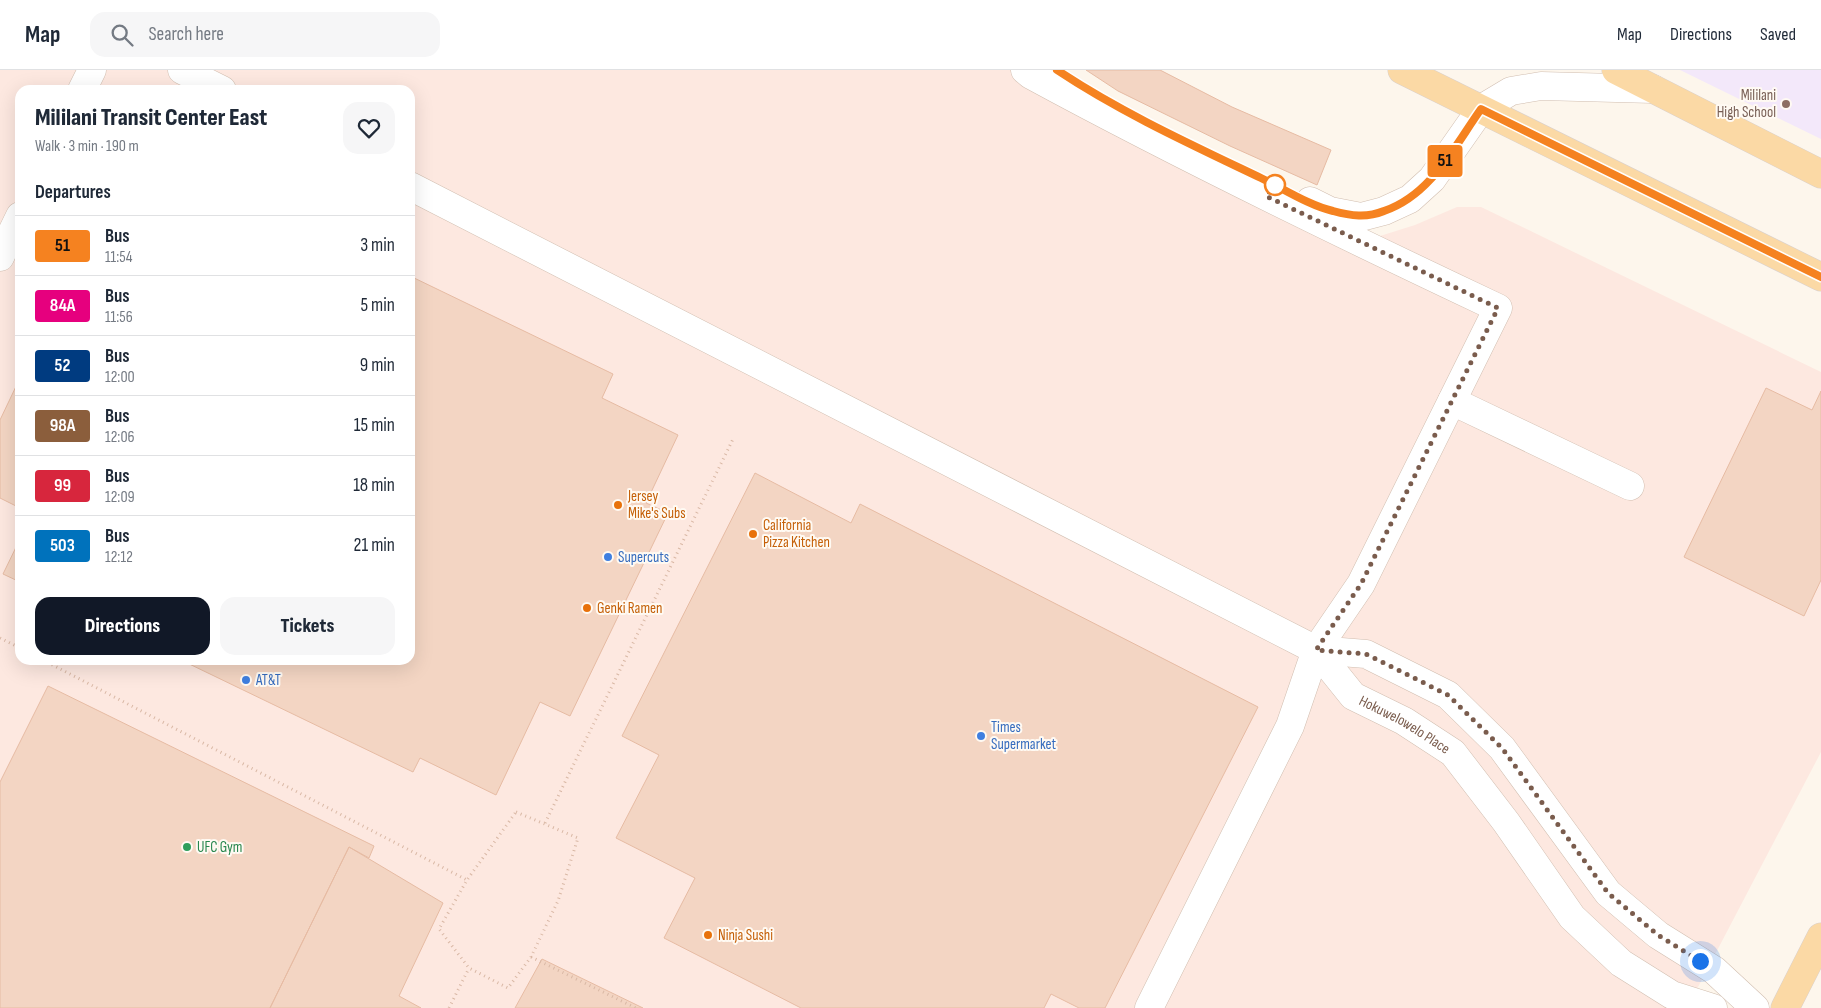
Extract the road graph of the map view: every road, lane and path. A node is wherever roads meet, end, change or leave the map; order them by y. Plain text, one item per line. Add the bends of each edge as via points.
1 (92, 70) edge
2 (182, 70) edge
3 (1025, 70) edge
4 (1057, 70) edge
5 (1402, 70) edge
6 (1616, 70) edge
7 (220, 82) edge
8 (84, 85) edge
9 (1653, 89) junction
10 (1481, 109) junction
11 (1821, 174) edge
12 (415, 189) edge
13 (15, 226) edge
14 (0, 257) edge
15 (1821, 277) edge
16 (1452, 401) junction
17 (734, 437) dead end
18 (1630, 486) dead end
19 (0, 638) edge
20 (15, 646) edge
21 (1316, 650) junction
22 (53, 665) edge
23 (545, 823) junction
24 (467, 880) junction
25 (1821, 937) edge
26 (531, 958) junction
27 (469, 968) junction
28 (449, 1008) edge
29 (636, 1008) edge
30 (1149, 1008) edge
31 (1713, 1008) edge
32 (1755, 1008) edge
33 (1785, 1008) edge

1 - 8 street
2 - 7 street
3 - 16 street via 1127,127 1498,308
4 - 10 street via 1139,118 1253,174 1330,211 1361,217 1410,199 1432,179
5 - 10 main road
6 - 9 main road
9 - 10 street via 1542,86 1511,91
9 - 11 main road
10 - 15 main road
12 - 21 street
13 - 14 street
16 - 18 street
16 - 21 street via 1361,584
17 - 23 path
19 - 20 path
21 - 30 street via 1290,726
21 - 31 street, Hokuwelowelo Place via 1353,696 1404,720 1453,753 1572,917 1621,963 1672,995
21 - 32 street via 1366,654 1448,695 1502,748 1608,893 1658,935 1714,970
22 - 24 path
23 - 24 path via 516,812
23 - 26 path via 578,838 558,901
24 - 27 path via 439,929
25 - 33 main road
26 - 27 path via 508,988
26 - 29 path
27 - 28 path

